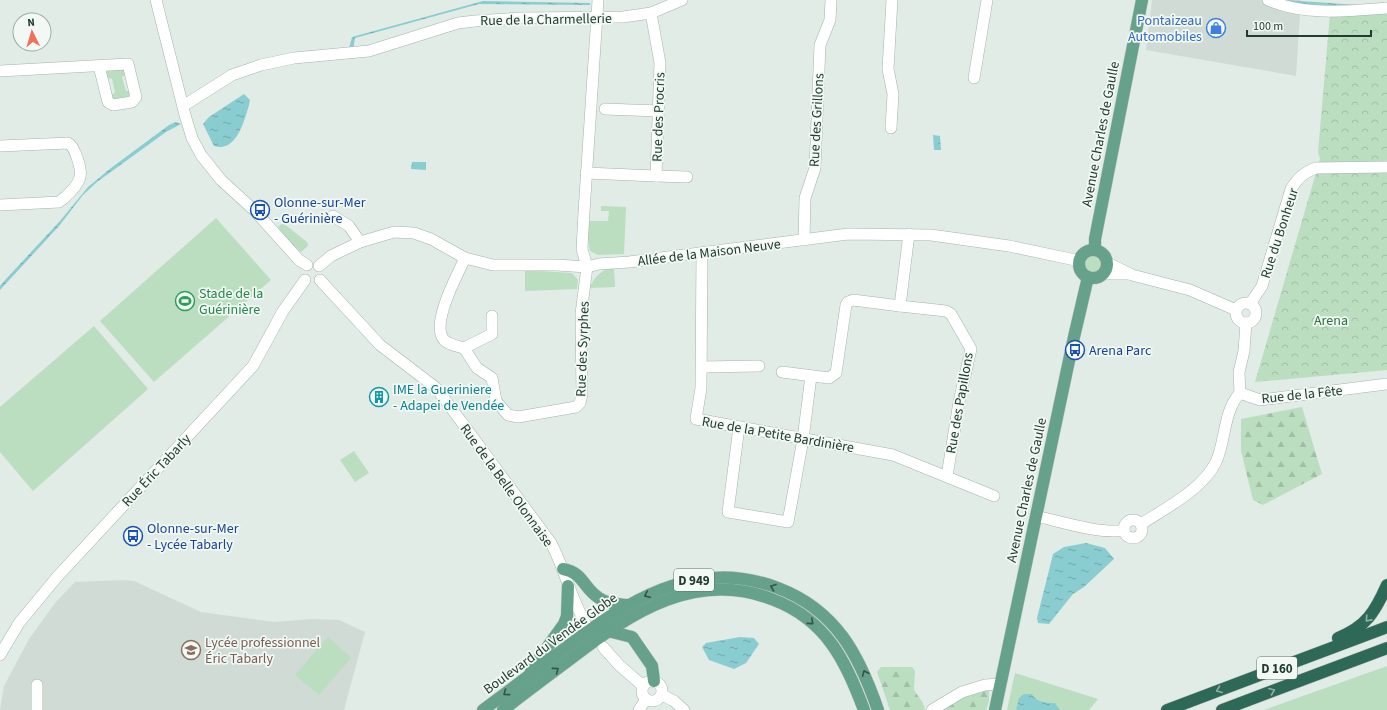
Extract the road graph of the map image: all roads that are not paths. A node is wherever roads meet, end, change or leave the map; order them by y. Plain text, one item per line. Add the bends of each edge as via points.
1 (156, 0) edge
2 (598, 0) edge
3 (831, 0) edge
4 (892, 0) edge
5 (987, 0) edge
6 (1142, 0) edge
7 (1268, 0) edge
8 (677, 1) edge
9 (1387, 8) edge
10 (651, 13) junction
11 (597, 18) junction
12 (99, 66) dead end
13 (0, 71) edge
14 (974, 78) dead end
15 (183, 106) junction
16 (605, 109) dead end
17 (658, 111) junction
18 (891, 128) dead end
19 (0, 146) edge
20 (1387, 166) edge
21 (586, 173) junction
22 (656, 176) junction
23 (687, 177) dead end
24 (0, 205) edge
25 (333, 216) dead end
26 (908, 234) junction
27 (804, 240) junction
28 (360, 242) junction
29 (1095, 250) junction
30 (702, 253) junction
31 (465, 258) junction
32 (1080, 261) junction
33 (307, 265) junction
34 (319, 266) junction
35 (587, 267) junction
36 (1106, 268) junction
37 (1088, 277) junction
38 (305, 280) junction
39 (320, 280) junction
40 (1250, 304) junction
41 (900, 306) junction
42 (1236, 310) junction
43 (492, 316) dead end
44 (1246, 323) junction
45 (464, 348) junction
46 (759, 366) dead end
47 (702, 367) junction
48 (782, 372) dead end
49 (811, 376) junction
50 (1387, 384) edge
51 (1240, 393) junction
52 (739, 427) junction
53 (803, 439) junction
54 (947, 476) junction
55 (994, 496) dead end
56 (1036, 516) junction
57 (563, 569) junction
58 (1387, 585) edge
59 (568, 586) junction
60 (631, 610) junction
61 (586, 622) dead end
62 (1387, 627) edge
63 (608, 631) junction
64 (632, 637) junction
65 (603, 647) dead end
66 (1387, 648) edge
67 (0, 655) edge
68 (525, 679) junction
69 (1246, 679) junction
70 (654, 681) junction
71 (1001, 684) junction
72 (37, 685) dead end
73 (643, 686) junction
74 (662, 695) junction
75 (646, 699) junction
76 (37, 710) edge
77 (483, 710) edge
78 (503, 710) edge
79 (639, 710) edge
80 (684, 710) edge
81 (864, 710) edge
82 (878, 710) edge
83 (932, 710) edge
84 (995, 710) edge
85 (1167, 710) edge
86 (1222, 710) edge

1 - 15 street
2 - 11 street
3 - 27 street, Rue des Grillons via 830,20 820,45 815,168 805,198
4 - 18 street via 888,69 893,94
5 - 14 street
6 - 29 main road, Avenue Charles de Gaulle via 1095,239
7 - 9 street via 1282,6 1297,8 1348,11
8 - 10 street, Rue de la Charmellerie
10 - 11 street, Rue de la Charmellerie
10 - 17 street, Rue des Procris via 660,63
11 - 15 street, Rue de la Charmellerie via 520,18 458,23 369,52 294,58 261,65 232,75
11 - 21 street
12 - 13 street
15 - 33 street via 192,138 209,166 299,260
16 - 17 street
17 - 22 street, Rue des Procris
19 - 24 street via 68,143 74,149 80,176 60,202
20 - 40 street, Rue du Bonheur via 1316,168 1305,172 1297,179 1291,189 1262,286
21 - 22 street, Rue des Procris
21 - 35 street via 582,250
22 - 23 street
25 - 28 street via 349,226
26 - 27 street, Allée de la Maison Neuve via 848,234
26 - 32 street, Allée de la Maison Neuve via 1009,246
26 - 41 street
27 - 30 street, Allée de la Maison Neuve
28 - 31 street, Allée de la Maison Neuve via 394,232 414,233 431,239
28 - 34 street, Allée de la Maison Neuve via 331,256
29 - 32 main road via 1084,254
29 - 36 main road via 1104,254
30 - 35 street, Allée de la Maison Neuve
30 - 47 street, Rue de la Petite Bardinière
31 - 35 street, Allée de la Maison Neuve via 493,265
31 - 45 street via 443,307 441,332 443,339 450,344
32 - 37 main road via 1080,269
33 - 34 street via 313,263
33 - 38 street via 302,274
34 - 39 street via 322,274
35 - 45 street, Rue des Syrphes via 582,314 582,399 576,407 518,417 508,415 496,400 492,378 478,368
36 - 37 main road via 1098,278
36 - 42 street via 1190,290
37 - 56 main road, Avenue Charles de Gaulle
38 - 39 street via 311,283
38 - 67 street, Rue Éric Tabarly via 284,311 254,366 57,577 19,623
39 - 57 street, Rue de la Belle Olonnaise via 380,345 435,387 545,534
40 - 42 street via 1243,303
40 - 44 street via 1255,308 1256,314 1253,320
41 - 49 street via 853,300 848,302 836,373 829,378
41 - 54 street, Rue des Papillons via 946,311 951,314 971,349
42 - 44 street via 1238,320
43 - 45 street via 492,334
44 - 51 street, Rue de la Fête via 1239,372
46 - 47 street
47 - 52 street, Rue de la Petite Bardinière via 696,419
48 - 49 street
49 - 53 street
50 - 51 street, Rue de la Fête via 1260,400
51 - 56 street via 1231,407 1220,448 1209,474 1198,486 1141,524 1142,533 1135,538 1129,538 1124,530 1108,531
52 - 53 street, Rue de la Petite Bardinière
52 - 53 street via 728,512 788,522
53 - 54 street, Rue de la Petite Bardinière via 893,455
54 - 55 street, Rue de la Petite Bardinière
56 - 71 main road, Avenue Charles de Gaulle
57 - 59 street, Rue de la Belle Olonnaise
57 - 60 main road via 579,575 599,599
58 -> 69 highway via 1377,607 1361,626
59 - 61 street, Rue de la Belle Olonnaise
59 - 68 main road via 567,616 564,624
60 - 63 main road, Boulevard du Vendée Globe / D 949
60 - 64 main road
60 - 68 main road, Boulevard du Vendée Globe / D 949 via 600,622
60 -> 81 main road, Boulevard du Vendée Globe / D 949 via 676,596 721,589 750,592 778,601 804,616 831,642 844,660
82 -> 60 main road, Boulevard du Vendée Globe / D 949 via 862,667 845,639 823,615 783,590 737,578 704,578 672,585
62 - 69 highway, D 160
63 - 64 main road
78 -> 63 main road, Boulevard du Vendée Globe / D 949
64 - 70 main road via 652,666
65 - 73 street
86 -> 66 highway, D 160
68 -> 77 main road, Boulevard du Vendée Globe / D 949
69 -> 85 highway, D 160
70 - 73 street
70 - 74 street via 661,686
71 - 83 street via 985,685 962,692
71 - 84 main road, Avenue Charles de Gaulle
72 - 76 street
73 - 75 street via 642,693
74 - 75 street via 655,700
74 - 80 street via 670,698
75 - 79 street

